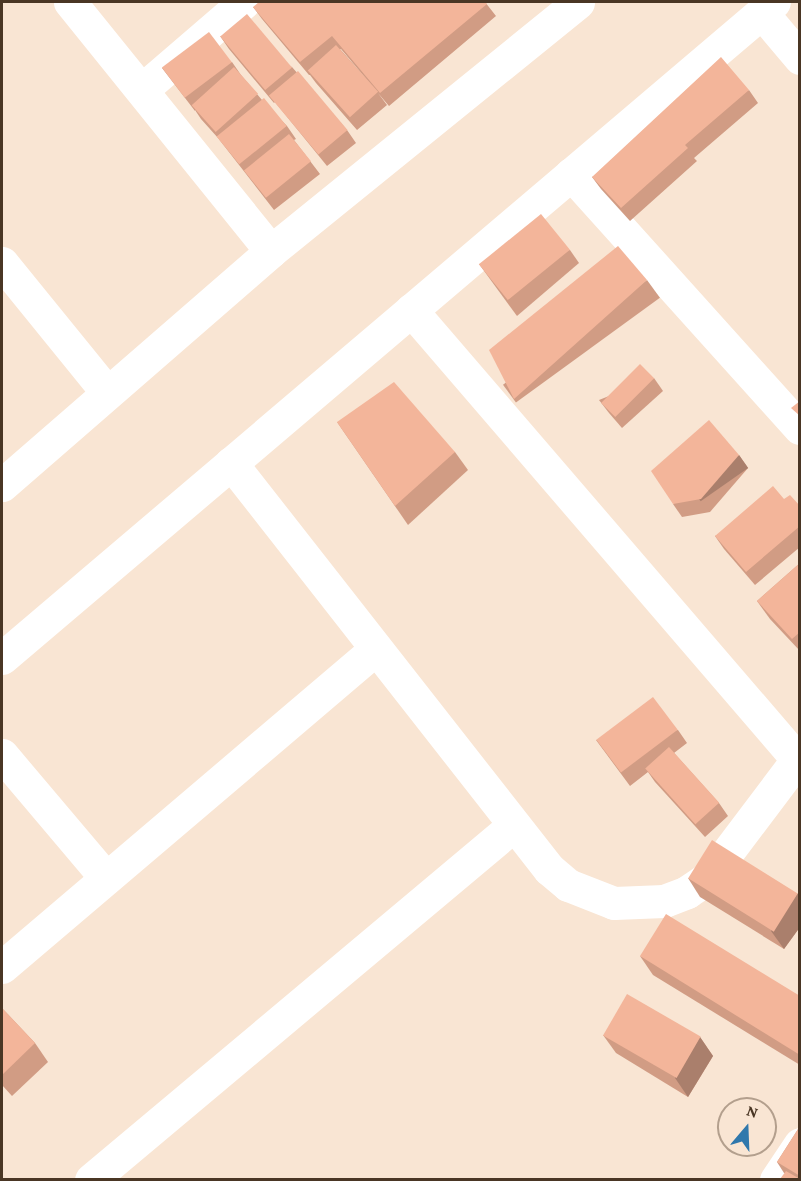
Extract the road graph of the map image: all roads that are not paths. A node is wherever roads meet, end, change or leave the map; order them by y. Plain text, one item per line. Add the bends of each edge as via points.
1 (70, 2) edge
2 (244, 2) edge
3 (578, 2) edge
4 (768, 7) edge
5 (800, 58) edge
6 (144, 88) junction
7 (571, 174) junction
8 (271, 251) junction
9 (2, 263) edge
10 (411, 310) junction
11 (107, 392) junction
12 (800, 428) edge
13 (231, 463) junction
14 (2, 485) edge
15 (376, 649) junction
16 (2, 655) edge
17 (2, 755) edge
18 (798, 758) edge
19 (514, 825) junction
20 (106, 878) junction
21 (2, 967) edge
22 (800, 1144) edge
23 (91, 1179) edge
24 (776, 1179) edge

1 - 6 street
2 - 6 street
3 - 8 street
4 - 5 street
4 - 7 street
6 - 8 street
7 - 10 street
7 - 12 street
8 - 11 street
9 - 11 street
10 - 13 street
10 - 18 street
11 - 14 street
13 - 15 street
13 - 16 street
15 - 19 street
15 - 20 street
17 - 20 street
18 - 19 street via 708,878 664,901 614,903 590,896 549,869
19 - 23 street
20 - 21 street
22 - 24 street

